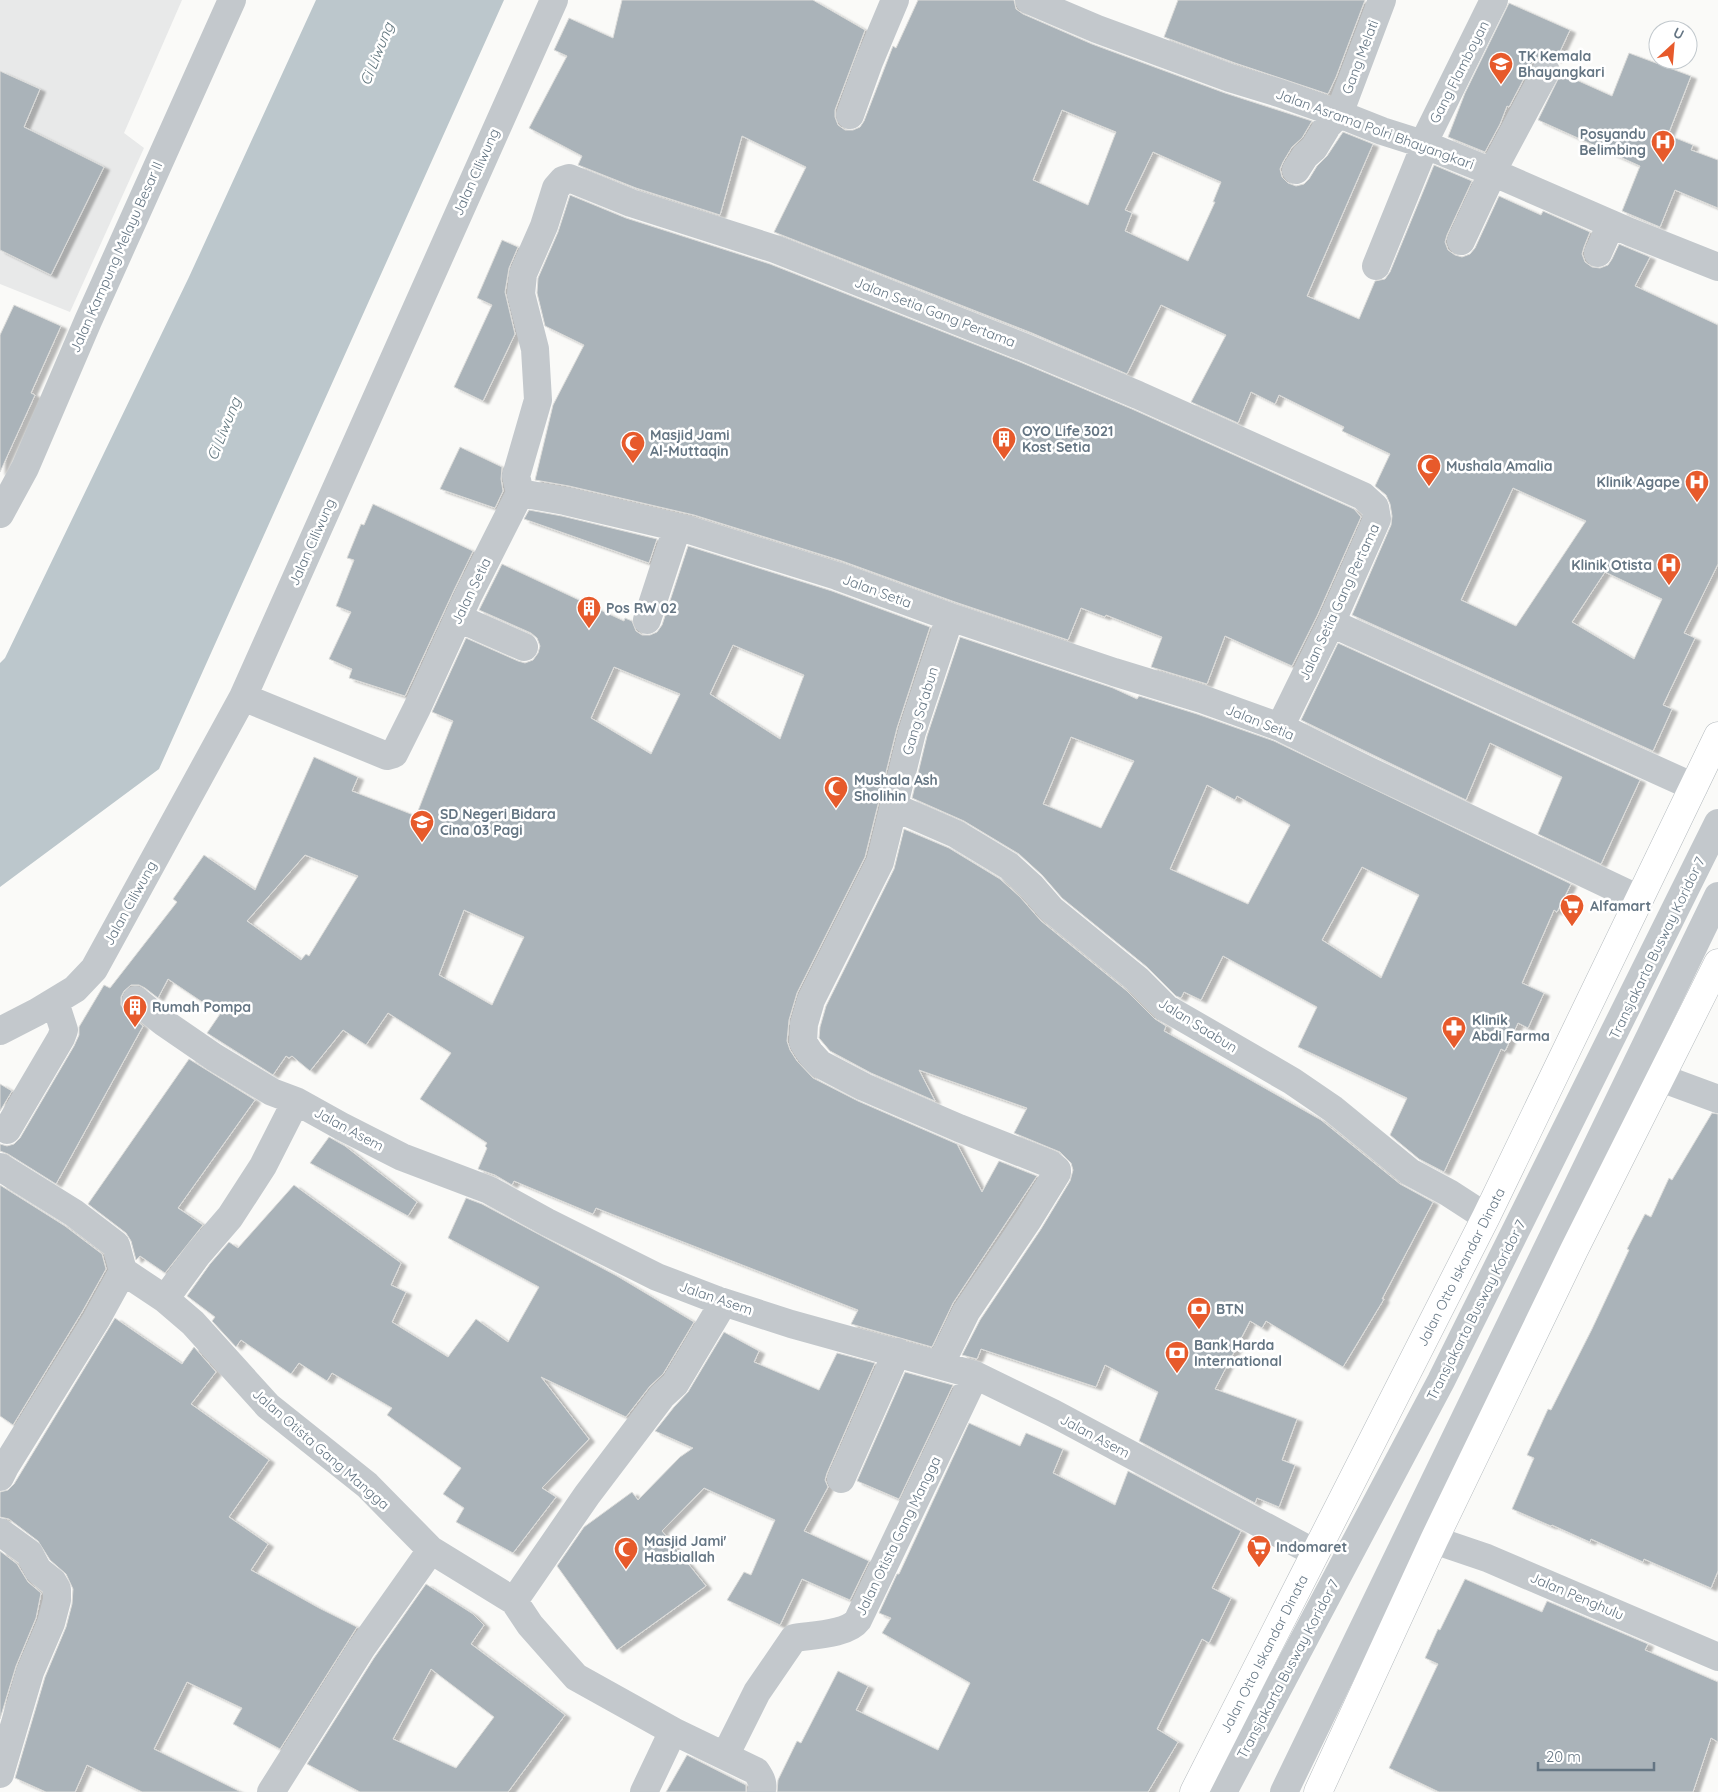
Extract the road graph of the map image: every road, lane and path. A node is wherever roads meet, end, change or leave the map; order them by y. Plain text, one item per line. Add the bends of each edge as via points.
1 (232, 0) edge
2 (554, 0) edge
3 (895, 0) edge
4 (1029, 0) edge
5 (1382, 0) edge
6 (1494, 0) edge
7 (1546, 71) dead end
8 (850, 114) dead end
9 (1339, 114) junction
10 (1423, 144) junction
11 (1296, 170) dead end
12 (1492, 172) junction
13 (1611, 224) junction
14 (1461, 241) dead end
15 (1598, 253) dead end
16 (1376, 266) dead end
17 (1718, 267) edge
18 (520, 493) junction
19 (0, 514) edge
20 (676, 528) junction
21 (950, 617) junction
22 (458, 618) junction
23 (646, 620) dead end
24 (1331, 622) junction
25 (524, 647) dead end
26 (243, 697) junction
27 (1280, 727) junction
28 (1718, 736) edge
29 (1694, 786) junction
30 (894, 807) junction
31 (1718, 823) edge
32 (1718, 896) edge
33 (1639, 899) junction
34 (1718, 963) edge
35 (136, 1000) dead end
36 (54, 1002) junction
37 (0, 1030) edge
38 (1661, 1078) junction
39 (1718, 1099) edge
40 (296, 1101) junction
41 (7, 1130) dead end
42 (0, 1167) edge
43 (1486, 1218) junction
44 (123, 1271) junction
45 (165, 1299) junction
46 (717, 1300) junction
47 (898, 1352) junction
48 (940, 1365) junction
49 (975, 1375) junction
50 (2, 1469) edge
51 (841, 1479) dead end
52 (0, 1532) edge
53 (1434, 1540) junction
54 (431, 1550) junction
55 (1316, 1553) junction
56 (514, 1601) junction
57 (1718, 1657) edge
58 (673, 1731) junction
59 (725, 1756) junction
60 (0, 1774) edge
61 (762, 1790) edge
62 (1325, 1790) edge
63 (271, 1792) edge
64 (644, 1792) edge
65 (1194, 1792) edge
66 (1223, 1792) edge
67 (1284, 1792) edge

1 - 19 street, Jalan Kampung Melayu Besar II via 25,468
2 - 26 street, Jalan Ciliwung
3 - 8 street
4 - 9 street, Jalan Asrama Polri Bhayangkari via 1230,78
5 - 9 street, Gang Melati
6 - 10 street, Gang Flamboyan
7 - 12 street
9 - 10 street, Jalan Asrama Polri Bhayangkari
9 - 11 street, Gang Melati
10 - 12 street, Jalan Asrama Polri Bhayangkari
10 - 16 street, Gang Flamboyan
12 - 13 street, Jalan Asrama Polri Bhayangkari
12 - 14 street
13 - 15 street
13 - 17 street, Jalan Asrama Polri Bhayangkari
18 - 20 street, Jalan Setia
18 - 22 street, Jalan Setia
18 - 24 street, Jalan Setia Gang Pertama via 516,476 538,400 536,349 521,294 523,274 556,188 569,178 631,203 774,249 1026,348 1364,496 1375,507 1377,519
20 - 21 street, Jalan Setia via 837,576
20 - 23 street
21 - 27 street, Jalan Setia
21 - 30 street, Gang Sa'abun via 912,732
22 - 25 street
22 - 26 street, Jalan Setia via 394,754 387,756
24 - 27 street, Jalan Setia Gang Pertama
24 - 29 street
26 - 36 street, Jalan Ciliwung via 94,968 75,989
27 - 33 street, Jalan Setia
28 - 29 main road, Jalan Otto Iskandar Dinata
29 - 33 main road, Jalan Otto Iskandar Dinata
30 - 43 street, Jalan Saabun via 956,834 1009,866 1051,909 1166,1008 1292,1081 1333,1109 1410,1172
30 - 48 street, Gang Sa'abun via 880,862 811,1000 804,1024 804,1042 820,1064 864,1087 1050,1164 1057,1170 1028,1220 966,1312
31 - 66 street, Transjakarta Busway Koridor 7 via 1441,1381
32 - 67 street
33 - 43 main road, Jalan Otto Iskandar Dinata
34 - 38 main road
35 - 40 street, Jalan Asem via 214,1057 272,1092
36 - 37 street, Jalan Ciliwung
36 - 41 street via 64,1030 62,1038
38 - 39 street
38 - 53 main road
40 - 45 street via 263,1166 230,1217
40 - 46 street, Jalan Asem via 402,1157 489,1190 658,1277
42 - 44 street via 74,1213 116,1245
43 - 55 main road, Jalan Otto Iskandar Dinata
44 - 45 street, Jalan Otista Gang Mangga
44 - 50 street via 96,1320
45 - 54 street, Jalan Otista Gang Mangga via 193,1323 268,1406 366,1485
46 - 47 street, Jalan Asem via 791,1324
46 - 56 street via 719,1310 675,1384 662,1396 587,1495
47 - 48 street, Jalan Asem
47 - 51 street
48 - 49 street, Jalan Asem
49 - 55 street, Jalan Asem
49 - 59 street, Jalan Otista Gang Mangga via 858,1620 854,1626 835,1632 794,1638 757,1692
52 - 60 street via 29,1553 38,1570 53,1582 57,1595
53 - 57 street, Jalan Penghulu via 1487,1558
53 - 62 main road
54 - 56 street, Jalan Otista Gang Mangga
54 - 63 street via 361,1649
55 - 65 main road, Jalan Otto Iskandar Dinata
56 - 58 street, Jalan Otista Gang Mangga via 530,1625 576,1678
58 - 59 street, Jalan Otista Gang Mangga
58 - 64 street
59 - 61 street, Jalan Otista Gang Mangga via 756,1771 762,1779

